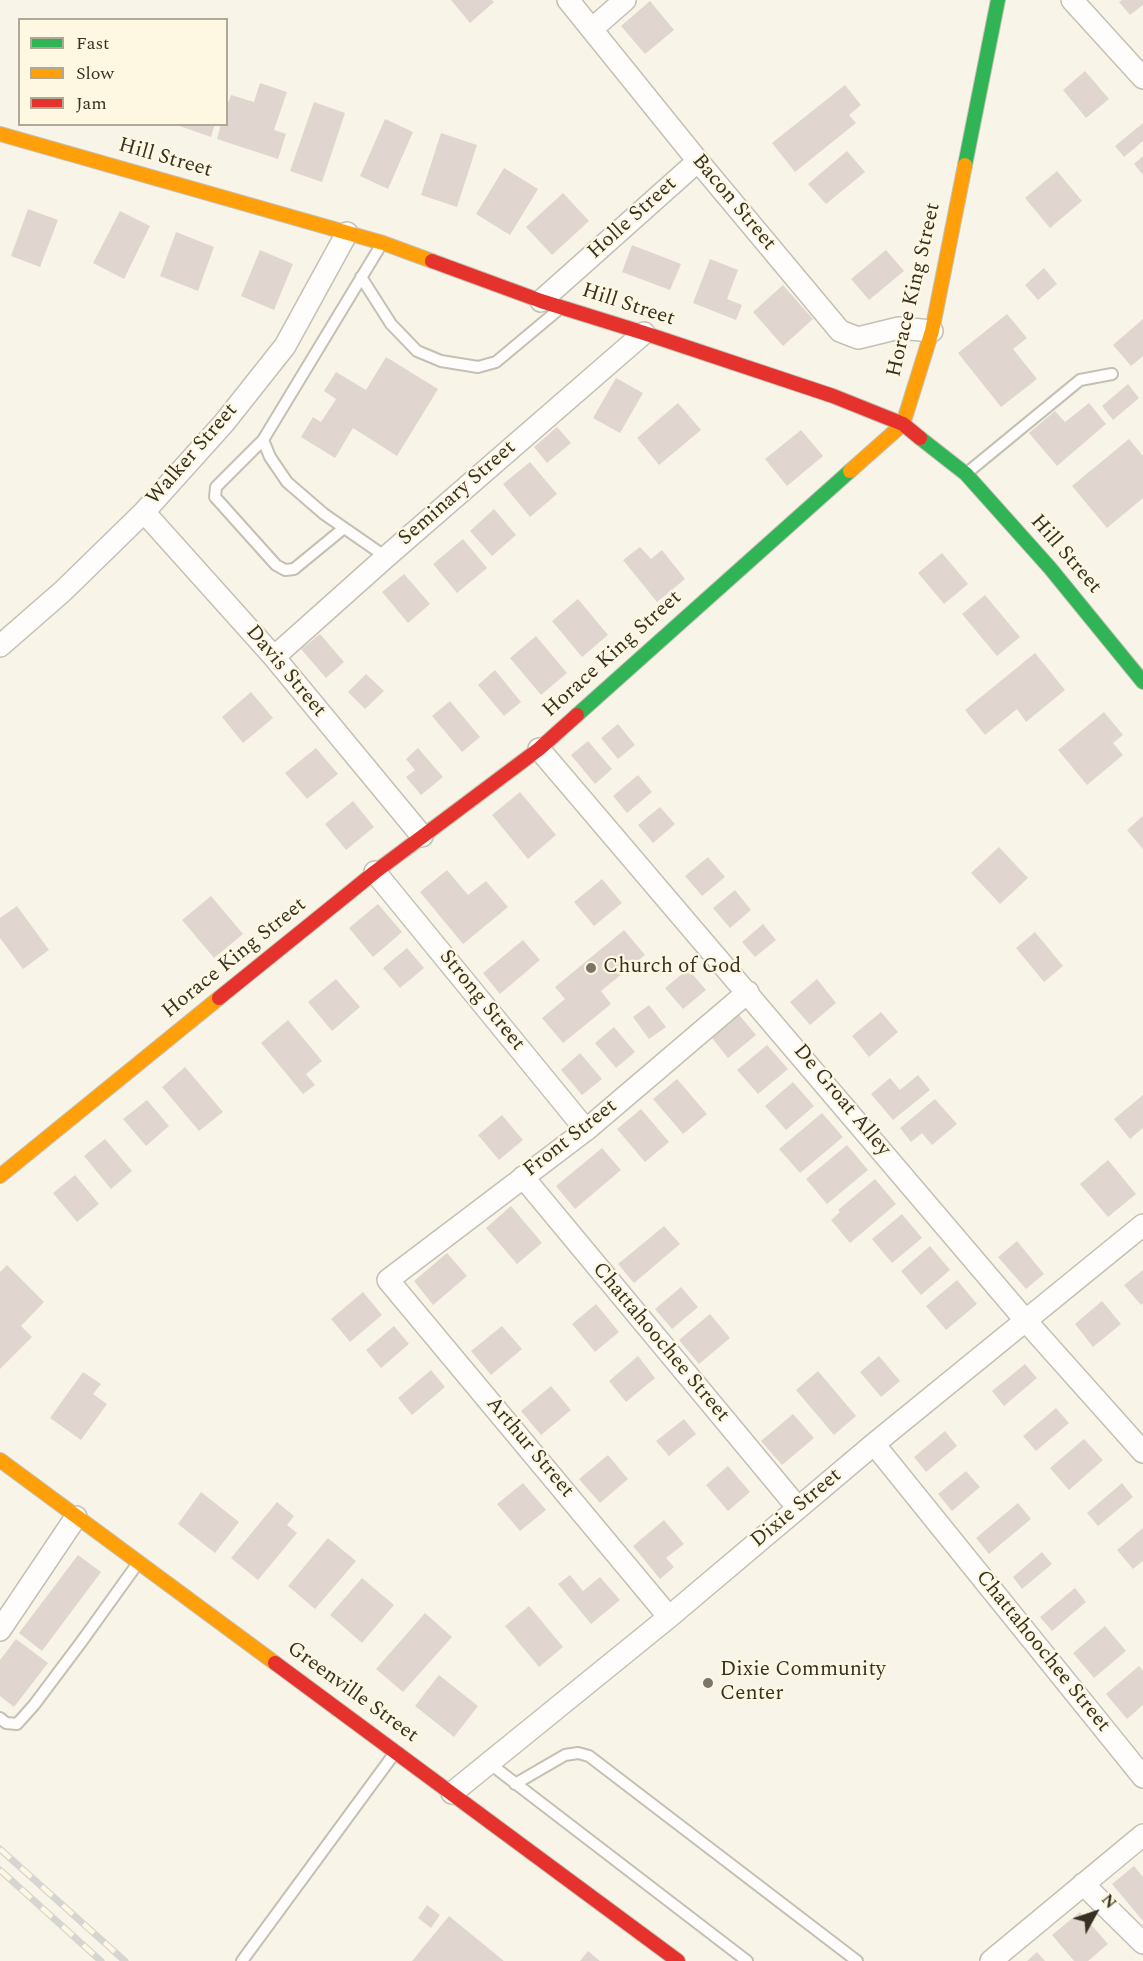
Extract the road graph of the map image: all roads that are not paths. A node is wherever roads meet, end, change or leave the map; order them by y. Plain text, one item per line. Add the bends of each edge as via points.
1 (568, 0) edge
2 (625, 0) edge
3 (998, 0) edge
4 (1072, 0) edge
5 (592, 29) junction
6 (1143, 78) edge
7 (0, 134) edge
8 (698, 161) junction
9 (347, 233) junction
10 (383, 243) junction
11 (361, 277) junction
12 (551, 304) junction
13 (932, 331) junction
14 (644, 333) junction
15 (1112, 374) dead end
16 (903, 424) junction
17 (263, 440) junction
18 (966, 474) junction
19 (144, 512) junction
20 (344, 528) junction
21 (386, 557) junction
22 (0, 646) edge
23 (274, 657) junction
24 (1143, 682) edge
25 (539, 749) junction
26 (422, 836) junction
27 (375, 872) junction
28 (748, 992) junction
29 (586, 1130) junction
30 (0, 1176) edge
31 (523, 1177) junction
32 (1143, 1226) edge
33 (388, 1280) joint
34 (1026, 1321) junction
35 (874, 1444) junction
36 (1143, 1452) edge
37 (0, 1460) edge
38 (798, 1508) junction
39 (76, 1517) junction
40 (138, 1563) junction
41 (669, 1617) junction
42 (0, 1630) edge
43 (0, 1718) edge
44 (396, 1751) junction
45 (489, 1763) junction
46 (1143, 1777) edge
47 (515, 1784) junction
48 (452, 1793) junction
49 (1143, 1835) edge
50 (1083, 1884) junction
51 (1143, 1943) edge
52 (242, 1961) edge
53 (678, 1961) edge
54 (747, 1961) edge
55 (857, 1961) edge
56 (991, 1961) edge

1 - 5 street, Bacon Street
2 - 5 street
3 - 13 street, Horace King Street
4 - 6 street
5 - 8 street, Bacon Street
7 - 9 street, Hill Street
8 - 12 street, Holle Street
8 - 13 street, Bacon Street via 840,331 858,338 899,328
9 - 10 street, Hill Street
9 - 19 street, Walker Street via 285,345 224,423
10 - 11 lane
10 - 12 street, Hill Street
11 - 12 lane via 391,324 417,351 441,361 478,367 496,362
11 - 17 lane
12 - 14 street, Hill Street
13 - 16 street, Horace King Street
14 - 16 street, Hill Street via 833,396
14 - 21 street, Seminary Street
15 - 18 lane via 1080,380
16 - 18 street, Hill Street
16 - 25 street, Horace King Street
17 - 20 lane via 287,482
17 - 20 lane via 216,487 215,497 276,565 294,569
18 - 24 street, Hill Street via 1050,568
19 - 22 street, Walker Street
19 - 23 street, Davis Street
20 - 21 lane
21 - 23 street, Seminary Street
23 - 26 street, Davis Street
25 - 26 street, Horace King Street
25 - 28 street, De Groat Alley
26 - 27 street, Horace King Street
27 - 29 street, Strong Street
27 - 30 street, Horace King Street
28 - 29 street, Front Street
28 - 34 street, De Groat Alley
29 - 31 street, Front Street
31 - 33 street, Front Street
31 - 38 street, Chattahoochee Street
32 - 34 street, Dixie Street
33 - 41 street, Arthur Street
34 - 35 street, Dixie Street
34 - 36 street, De Groat Alley
35 - 38 street, Dixie Street
35 - 46 street, Chattahoochee Street
37 - 39 street, Greenville Street
38 - 41 street, Dixie Street
39 - 40 street, Greenville Street
39 - 42 street
40 - 43 lane via 17,1724
40 - 44 street, Greenville Street
41 - 45 street, Dixie Street
44 - 48 street, Greenville Street
44 - 52 lane
45 - 47 lane
45 - 48 street, Dixie Street
47 - 54 lane
47 - 55 lane via 566,1755 589,1756
48 - 53 street, Greenville Street
49 - 50 street
50 - 51 street
50 - 56 street

